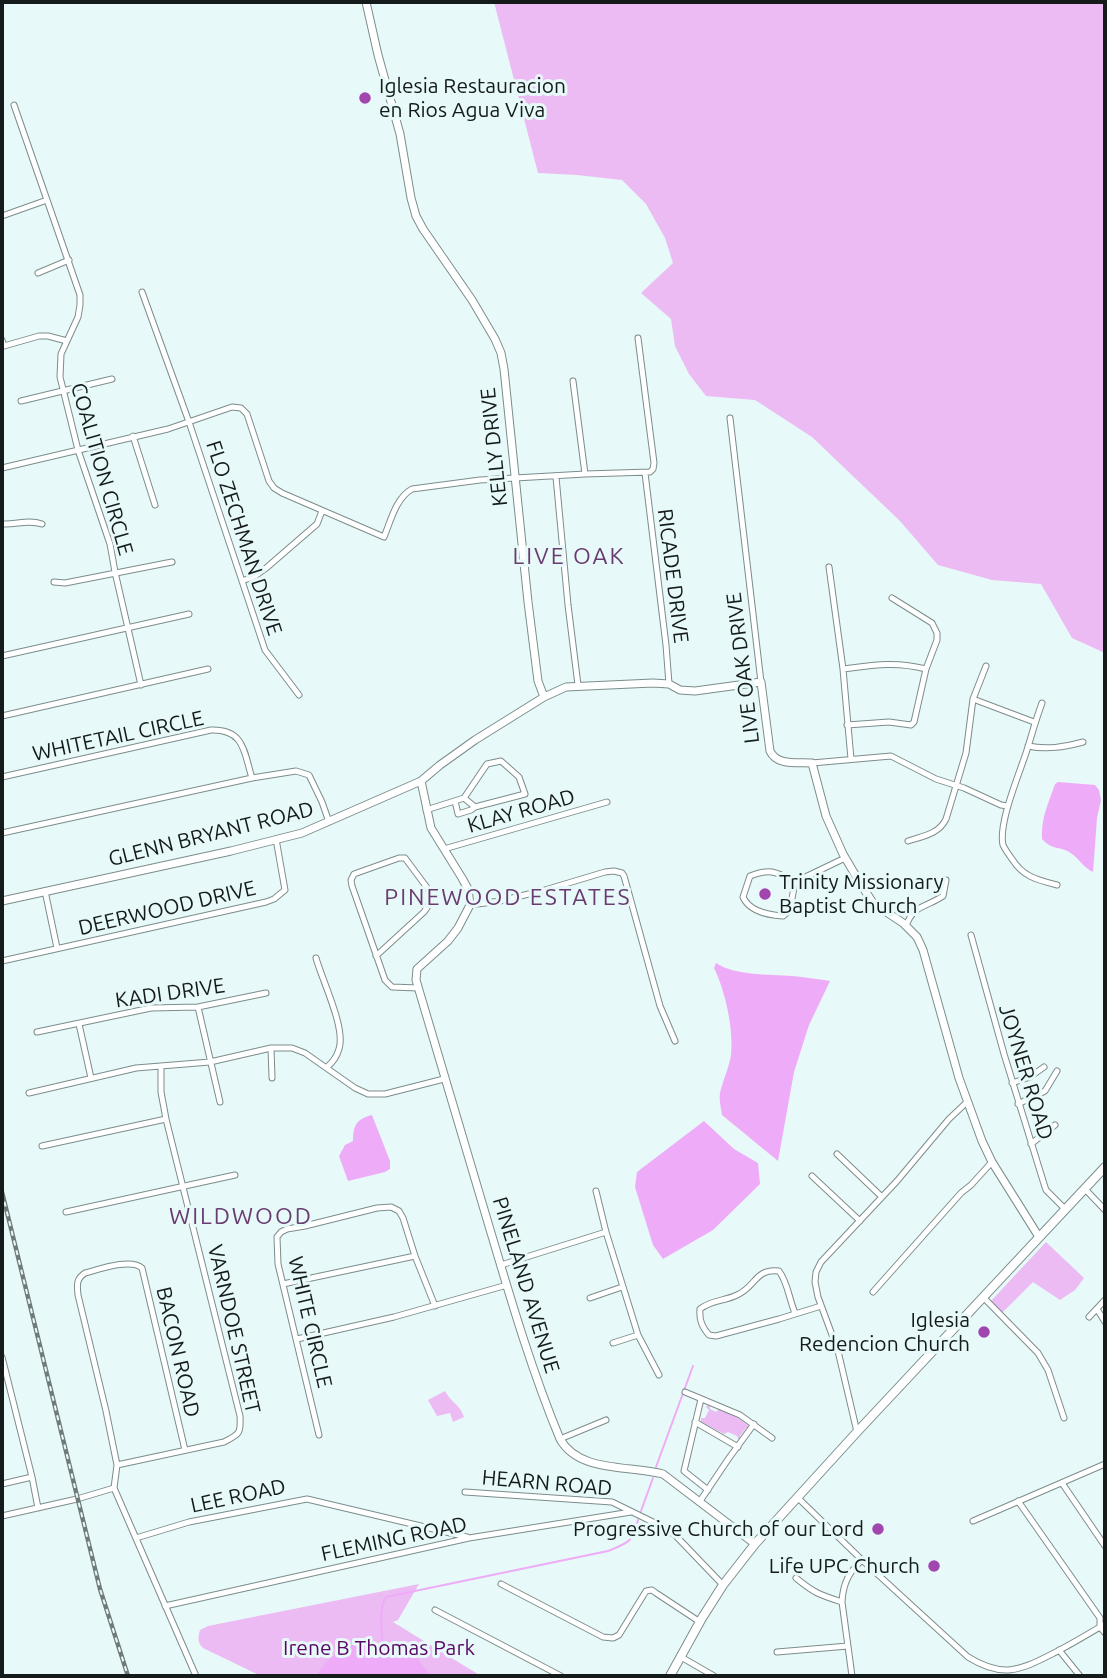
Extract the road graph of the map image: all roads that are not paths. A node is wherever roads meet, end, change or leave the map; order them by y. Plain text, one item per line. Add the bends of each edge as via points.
1 (366, 2) edge
2 (14, 105) dead end
3 (47, 200) junction
4 (2, 216) edge
5 (69, 260) junction
6 (38, 273) dead end
7 (142, 292) dead end
8 (638, 338) dead end
9 (2, 340) edge
10 (67, 341) junction
11 (111, 379) dead end
12 (573, 381) dead end
13 (64, 391) junction
14 (21, 401) dead end
15 (730, 418) dead end
16 (189, 422) junction
17 (133, 436) junction
18 (78, 450) junction
19 (2, 468) edge
20 (645, 473) junction
21 (585, 474) junction
22 (556, 477) junction
23 (514, 478) junction
24 (156, 505) dead end
25 (323, 511) junction
26 (2, 524) edge
27 (42, 524) dead end
28 (172, 562) dead end
29 (830, 567) dead end
30 (115, 572) junction
31 (242, 581) junction
32 (54, 582) dead end
33 (892, 598) dead end
34 (189, 614) dead end
35 (127, 628) junction
36 (2, 656) edge
37 (986, 666) dead end
38 (208, 669) dead end
39 (843, 669) junction
40 (926, 669) junction
41 (761, 682) junction
42 (669, 684) junction
43 (141, 685) junction
44 (578, 685) junction
45 (299, 695) dead end
46 (544, 697) junction
47 (973, 699) junction
48 (1042, 703) dead end
49 (2, 716) edge
50 (1034, 722) junction
51 (847, 725) junction
52 (1083, 742) dead end
53 (1028, 746) junction
54 (851, 759) junction
55 (812, 763) junction
56 (2, 777) edge
57 (252, 778) junction
58 (421, 781) junction
59 (957, 786) junction
60 (464, 798) junction
61 (454, 801) junction
62 (607, 802) dead end
63 (1008, 806) junction
64 (475, 807) junction
65 (426, 810) junction
66 (328, 822) junction
67 (2, 833) edge
68 (275, 839) junction
69 (908, 841) dead end
70 (444, 849) junction
71 (845, 858) junction
72 (946, 880) dead end
73 (795, 882) junction
74 (1057, 885) dead end
75 (44, 891) junction
76 (2, 901) edge
77 (470, 905) junction
78 (906, 926) junction
79 (971, 935) dead end
80 (57, 948) junction
81 (376, 956) junction
82 (316, 958) dead end
83 (2, 961) edge
84 (418, 988) junction
85 (266, 993) dead end
86 (198, 1007) junction
87 (79, 1024) junction
88 (37, 1032) dead end
89 (675, 1041) dead end
90 (271, 1048) junction
91 (210, 1062) junction
92 (161, 1067) junction
93 (1044, 1067) dead end
94 (327, 1068) junction
95 (1057, 1071) dead end
96 (91, 1078) junction
97 (272, 1078) dead end
98 (444, 1079) junction
99 (1013, 1083) junction
100 (29, 1093) dead end
101 (220, 1102) dead end
102 (967, 1102) junction
103 (1018, 1104) junction
104 (166, 1119) junction
105 (1055, 1125) dead end
106 (1031, 1144) junction
107 (42, 1146) dead end
108 (837, 1154) dead end
109 (992, 1162) junction
110 (1105, 1167) edge
111 (235, 1175) dead end
112 (812, 1176) dead end
113 (183, 1186) junction
114 (1084, 1189) junction
115 (596, 1191) dead end
116 (881, 1198) junction
117 (1066, 1210) junction
118 (1105, 1210) edge
119 (66, 1212) dead end
120 (860, 1221) junction
121 (606, 1232) junction
122 (1039, 1237) junction
123 (415, 1256) junction
124 (501, 1265) junction
125 (283, 1284) junction
126 (507, 1286) junction
127 (622, 1287) junction
128 (873, 1292) dead end
129 (590, 1298) dead end
130 (984, 1298) junction
131 (1105, 1300) edge
132 (435, 1306) junction
133 (821, 1306) junction
134 (1097, 1309) junction
135 (795, 1313) junction
136 (1089, 1317) dead end
137 (1105, 1322) edge
138 (638, 1335) junction
139 (297, 1339) junction
140 (613, 1343) dead end
141 (2, 1357) edge
142 (659, 1375) dead end
143 (4, 1376) edge
144 (685, 1392) dead end
145 (701, 1399) junction
146 (1064, 1418) dead end
147 (606, 1420) dead end
148 (695, 1422) junction
149 (754, 1424) junction
150 (857, 1432) junction
151 (319, 1435) dead end
152 (560, 1438) junction
153 (772, 1438) dead end
154 (738, 1447) junction
155 (185, 1450) junction
156 (117, 1465) junction
157 (1105, 1465) edge
158 (32, 1477) junction
159 (1062, 1483) junction
160 (2, 1484) edge
161 (114, 1488) junction
162 (708, 1490) junction
163 (465, 1492) dead end
164 (798, 1498) junction
165 (700, 1500) junction
166 (1018, 1502) junction
167 (38, 1508) junction
168 (631, 1512) junction
169 (2, 1516) edge
170 (973, 1521) dead end
171 (136, 1538) junction
172 (469, 1538) junction
173 (755, 1544) junction
174 (1105, 1546) edge
175 (862, 1560) junction
176 (796, 1578) dead end
177 (501, 1584) dead end
178 (723, 1585) junction
179 (842, 1602) junction
180 (165, 1606) junction
181 (435, 1610) dead end
182 (700, 1622) junction
183 (1103, 1625) edge
184 (1105, 1633) edge
185 (848, 1646) junction
186 (1059, 1650) junction
187 (778, 1652) dead end
188 (681, 1657) junction
189 (196, 1676) edge
190 (561, 1676) edge
191 (670, 1676) edge
192 (713, 1676) edge
193 (852, 1676) edge
194 (1080, 1676) edge

1 - 23 street, KELLY DRIVE via 416,216 499,349
2 - 3 street, COALITION CIRCLE
3 - 4 street
3 - 5 street, COALITION CIRCLE
5 - 6 street
5 - 10 street, COALITION CIRCLE via 80,305
7 - 16 street, FLO ZECHMAN DRIVE
8 - 20 street via 654,463
9 - 10 street via 4,346 39,336
10 - 13 street, COALITION CIRCLE via 60,364
11 - 13 street
12 - 21 street
13 - 14 street
13 - 18 street, COALITION CIRCLE
15 - 41 street, LIVE OAK DRIVE
16 - 17 street
16 - 25 street via 232,407 242,408 274,488
16 - 31 street, FLO ZECHMAN DRIVE
17 - 18 street
17 - 24 street
18 - 19 street
18 - 30 street, COALITION CIRCLE
20 - 21 street
20 - 42 street, RICADE DRIVE
21 - 22 street
22 - 23 street
22 - 44 street
23 - 25 street via 412,489 398,503 384,537
23 - 46 street, KELLY DRIVE via 538,681
25 - 31 street via 317,524 265,569
26 - 27 street
28 - 30 street
29 - 39 street
30 - 32 street
30 - 35 street, COALITION CIRCLE
31 - 45 street, FLO ZECHMAN DRIVE via 265,650
33 - 40 street via 935,628 937,640
34 - 35 street
35 - 36 street
35 - 43 street, COALITION CIRCLE
37 - 47 street
38 - 43 street
39 - 40 street via 891,663
39 - 51 street
40 - 51 street via 911,725
41 - 42 street via 686,691
41 - 55 street, LIVE OAK DRIVE via 774,758
42 - 44 street
43 - 49 street
44 - 46 street
46 - 58 street
47 - 50 street
47 - 59 street via 967,752
48 - 50 street
50 - 53 street
51 - 54 street
52 - 53 street via 1053,748
53 - 63 street
54 - 55 street
54 - 59 street via 891,757
55 - 71 street via 826,816
56 - 57 street, WHITETAIL CIRCLE via 223,730 233,733 242,744
57 - 66 street via 296,771 309,775
57 - 67 street
58 - 65 street
58 - 66 street, GLENN BRYANT ROAD
59 - 63 street
59 - 69 street via 942,826
60 - 61 street
60 - 64 street
60 - 64 street via 487,764 501,761 519,777 525,794
61 - 64 street via 458,814
61 - 65 street
62 - 70 street, KLAY ROAD
63 - 74 street via 1003,845 1024,874
65 - 70 street
66 - 68 street, GLENN BRYANT ROAD
68 - 75 street, GLENN BRYANT ROAD
68 - 80 street, DEERWOOD DRIVE via 285,890 274,899
70 - 77 street via 468,889
71 - 73 street
71 - 78 street via 873,903
72 - 78 street via 943,896 914,911
73 - 73 street via 790,910 783,916 757,910 743,897 750,876 762,871 775,871
75 - 76 street, GLENN BRYANT ROAD
75 - 80 street
77 - 84 street via 448,941 418,969
77 - 89 street via 592,875 622,873 660,1006
78 - 102 street via 923,950
79 - 99 street, JOYNER ROAD
80 - 83 street, DEERWOOD DRIVE
81 - 81 street via 351,880 354,874 405,858 431,893 430,903
81 - 84 street via 384,980 392,987
82 - 94 street via 339,1033 340,1049
84 - 98 street, PINELAND AVENUE
85 - 86 street, KADI DRIVE
86 - 87 street, KADI DRIVE via 151,1008
86 - 91 street
87 - 88 street, KADI DRIVE
87 - 96 street
90 - 91 street
90 - 94 street via 292,1048
90 - 97 street
91 - 92 street
91 - 101 street
92 - 96 street
92 - 104 street, VARNDOE STREET
93 - 99 street
94 - 98 street via 368,1094
95 - 103 street via 1045,1091
96 - 100 street
98 - 124 street, PINELAND AVENUE
99 - 103 street, JOYNER ROAD
102 - 109 street
102 - 116 street
103 - 106 street, JOYNER ROAD
104 - 107 street
104 - 113 street, VARNDOE STREET
105 - 106 street
106 - 117 street, JOYNER ROAD via 1046,1190
108 - 116 street
109 - 122 street
109 - 128 street
110 - 114 main road
111 - 113 street
112 - 120 street
113 - 119 street
113 - 155 street, VARNDOE STREET via 241,1429 224,1441
114 - 117 main road
114 - 118 street
115 - 121 street
116 - 120 street
117 - 122 main road
120 - 133 street via 816,1272
121 - 124 street
121 - 127 street
122 - 130 main road
123 - 125 street
123 - 125 street, WHITE CIRCLE via 399,1211 377,1208 281,1232 276,1246
123 - 132 street, WHITE CIRCLE
124 - 126 street, PINELAND AVENUE
125 - 139 street, WHITE CIRCLE
126 - 132 street
126 - 152 street, PINELAND AVENUE
127 - 129 street
127 - 138 street
130 - 146 street via 1038,1353
130 - 150 main road
131 - 134 street
132 - 139 street
133 - 135 street
133 - 150 street via 839,1356
134 - 136 street
134 - 137 street
135 - 135 street via 716,1336 709,1335 700,1317 706,1304 738,1295 769,1269 779,1270 785,1278
138 - 140 street
138 - 142 street
139 - 151 street, WHITE CIRCLE
141 - 143 street
143 - 158 street
144 - 145 street
145 - 148 street
145 - 149 street
147 - 152 street
148 - 154 street
148 - 162 street via 684,1471
149 - 153 street
149 - 154 street
150 - 164 main road
152 - 165 street, PINELAND AVENUE via 588,1461 663,1474
154 - 162 street
155 - 156 street, VARNDOE STREET
155 - 156 street, BACON ROAD via 142,1268 130,1263 107,1268 86,1273 77,1282
156 - 161 street
157 - 159 street
158 - 160 street
158 - 167 street
159 - 166 street
159 - 174 street
161 - 167 street
161 - 171 street
162 - 165 street
163 - 168 street, HEARN ROAD via 612,1502
164 - 173 main road
164 - 175 street
165 - 173 street, PINELAND AVENUE
166 - 170 street
166 - 183 street
167 - 169 street
168 - 172 street, FLEMING ROAD
168 - 178 street, HEARN ROAD via 675,1535
171 - 172 street, LEE ROAD via 189,1522 307,1499
171 - 180 street
172 - 180 street, FLEMING ROAD
173 - 178 main road
175 - 179 street via 846,1580
175 - 186 street via 982,1665 1018,1669
176 - 179 street via 822,1597
177 - 182 street via 603,1637 619,1635 646,1591 652,1590
178 - 182 main road
179 - 185 street
180 - 189 street
181 - 190 street
182 - 188 main road
183 - 184 street
183 - 186 street
185 - 187 street
185 - 193 street
186 - 194 street
188 - 191 main road
188 - 192 street

